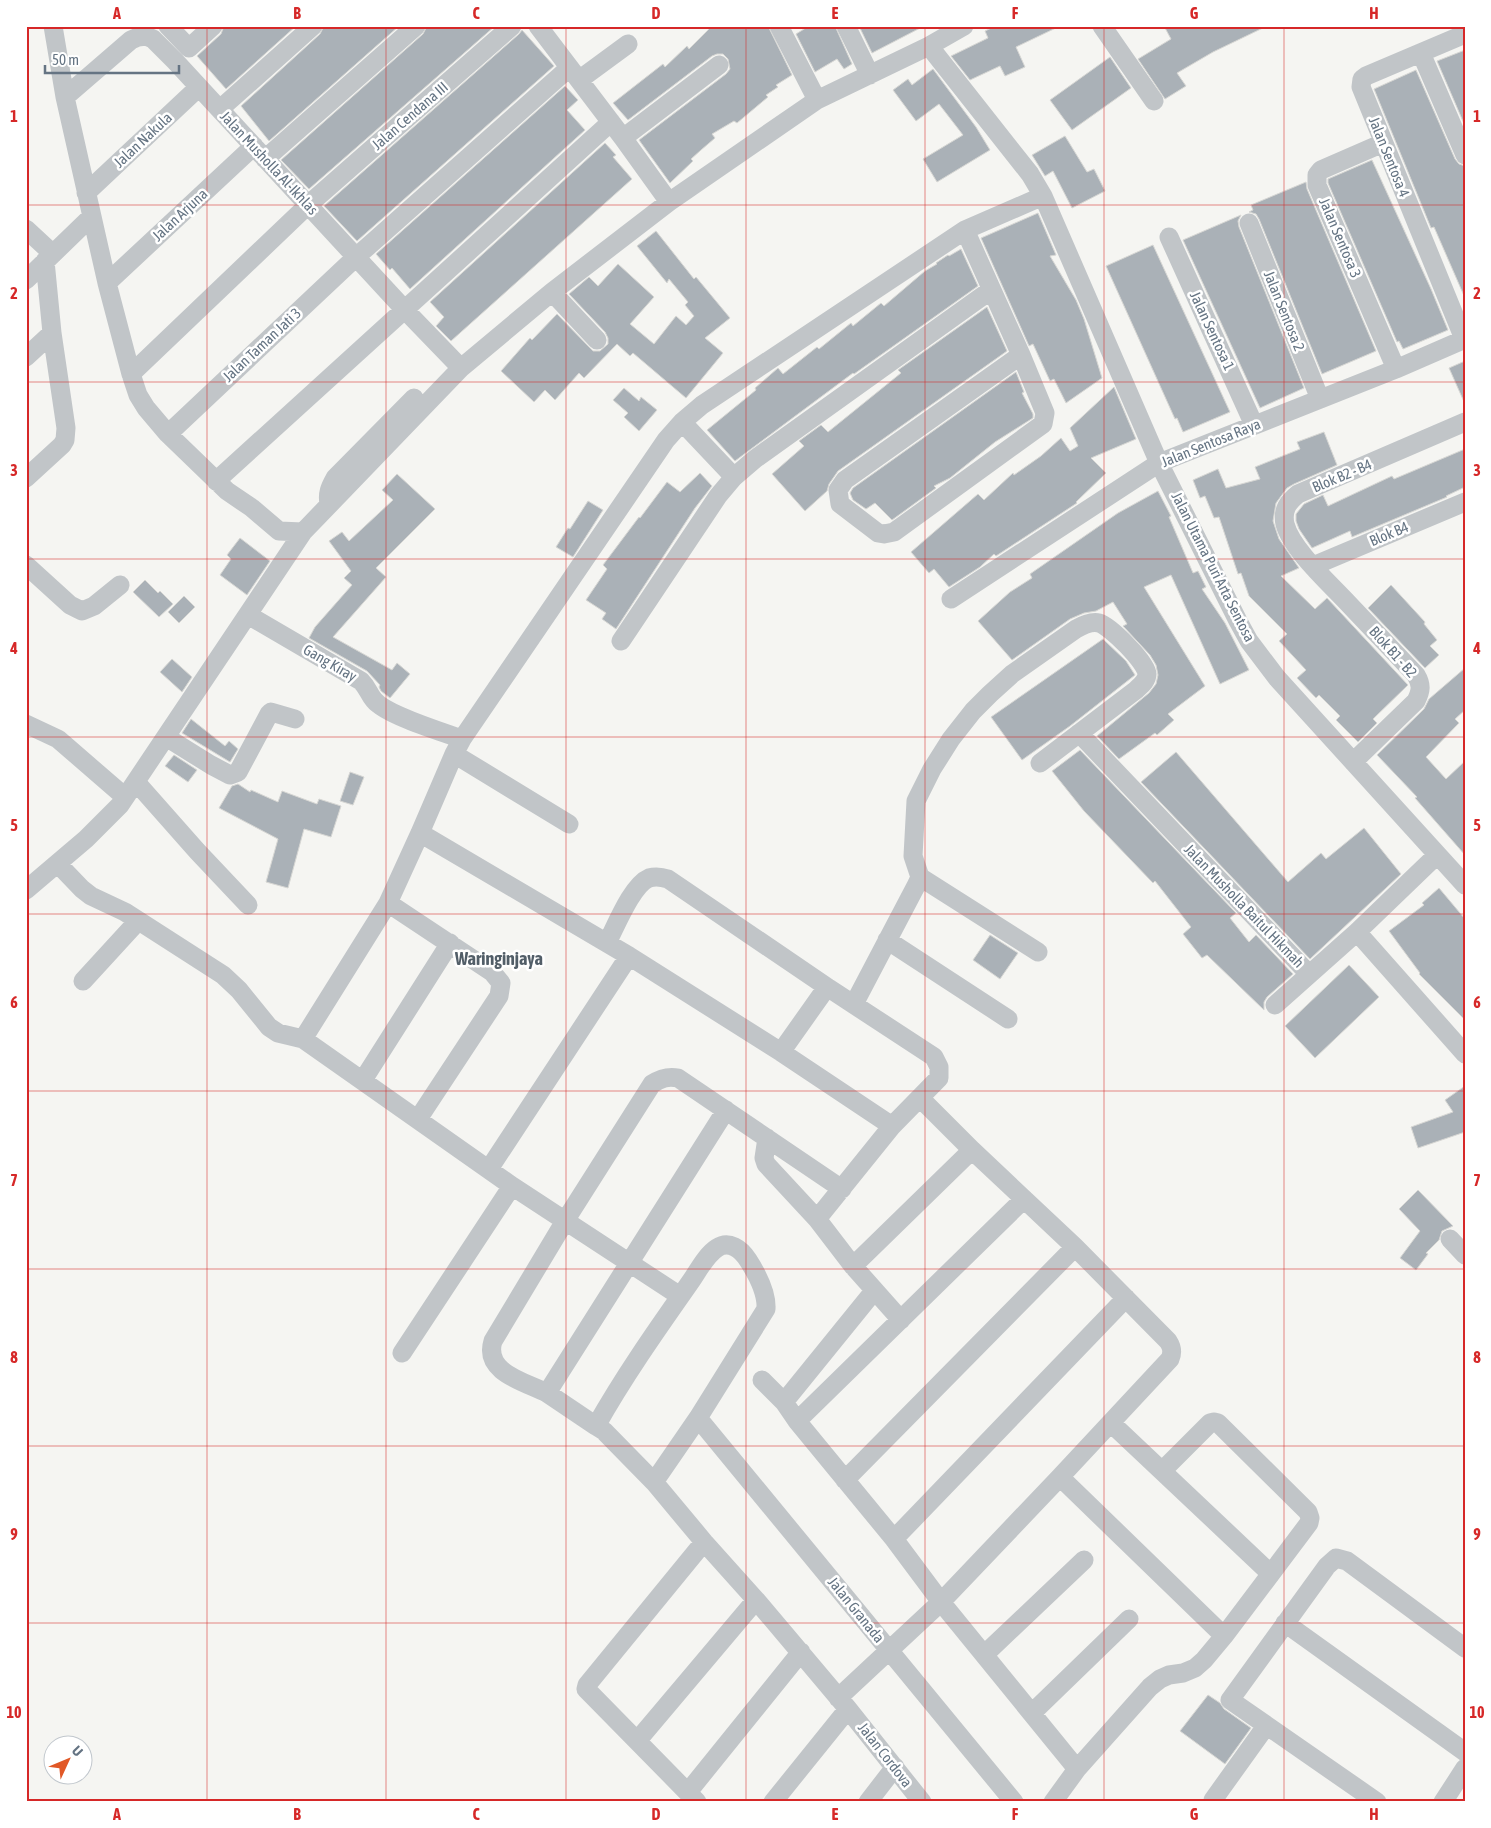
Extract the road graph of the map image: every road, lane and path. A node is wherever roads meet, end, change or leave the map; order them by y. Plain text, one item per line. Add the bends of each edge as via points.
1 (53, 26) edge
2 (168, 26) edge
3 (213, 26) edge
4 (313, 26) edge
5 (416, 26) edge
6 (512, 26) edge
7 (538, 26) edge
8 (779, 26) edge
9 (846, 26) edge
10 (964, 26) edge
11 (1102, 26) edge
12 (1465, 34) edge
13 (628, 44) dead end
14 (929, 46) junction
15 (1421, 52) junction
16 (719, 65) dead end
17 (574, 74) junction
18 (870, 75) junction
19 (200, 87) junction
20 (65, 97) junction
21 (817, 100) junction
22 (1154, 101) dead end
23 (220, 109) junction
24 (611, 122) junction
25 (622, 138) junction
26 (1383, 143) junction
27 (260, 153) junction
28 (1465, 155) edge
29 (86, 193) junction
30 (1043, 196) junction
31 (669, 202) junction
32 (308, 205) junction
33 (92, 217) junction
34 (1249, 223) dead end
35 (26, 229) edge
36 (965, 230) junction
37 (1168, 237) dead end
38 (49, 257) junction
39 (356, 257) junction
40 (26, 280) edge
41 (107, 284) junction
42 (991, 290) junction
43 (552, 292) junction
44 (404, 309) junction
45 (52, 333) junction
46 (1464, 339) edge
47 (597, 340) dead end
48 (1021, 355) junction
49 (26, 357) edge
50 (456, 364) junction
51 (1396, 369) junction
52 (130, 374) junction
53 (1320, 399) junction
54 (682, 422) junction
55 (1465, 422) edge
56 (1254, 426) junction
57 (168, 434) junction
58 (1159, 463) junction
59 (734, 477) junction
60 (26, 478) edge
61 (216, 481) junction
62 (1465, 502) edge
63 (303, 532) junction
64 (26, 565) edge
65 (1313, 566) junction
66 (120, 585) dead end
67 (951, 600) dead end
68 (248, 615) junction
69 (621, 641) dead end
70 (294, 719) dead end
71 (26, 724) edge
72 (1079, 733) junction
73 (166, 737) junction
74 (458, 746) junction
75 (1353, 762) junction
76 (1040, 764) dead end
77 (131, 789) junction
78 (569, 824) dead end
79 (420, 833) junction
80 (1437, 855) junction
81 (58, 864) junction
82 (920, 877) junction
83 (1465, 886) edge
84 (26, 890) edge
85 (388, 903) junction
86 (248, 905) dead end
87 (138, 921) junction
88 (1357, 932) junction
89 (888, 940) junction
90 (450, 943) junction
91 (607, 943) junction
92 (1038, 952) dead end
93 (630, 956) junction
94 (1309, 974) junction
95 (83, 982) dead end
96 (827, 987) junction
97 (854, 1004) junction
98 (1275, 1005) dead end
99 (1008, 1019) dead end
100 (303, 1039) junction
101 (781, 1052) junction
102 (1465, 1054) edge
103 (363, 1080) junction
104 (920, 1098) junction
105 (726, 1110) junction
106 (418, 1119) junction
107 (892, 1126) junction
108 (766, 1138) junction
109 (972, 1150) junction
110 (489, 1169) junction
111 (512, 1186) junction
112 (842, 1189) junction
113 (1024, 1199) junction
114 (817, 1220) junction
115 (565, 1221) junction
116 (1450, 1238) dead end
117 (1075, 1247) junction
118 (1465, 1255) edge
119 (628, 1262) junction
120 (853, 1266) junction
121 (874, 1291) junction
122 (680, 1296) junction
123 (1126, 1298) junction
124 (901, 1320) junction
125 (402, 1353) dead end
126 (762, 1380) dead end
127 (547, 1394) junction
128 (784, 1402) junction
129 (698, 1418) junction
130 (797, 1422) junction
131 (1111, 1423) junction
132 (596, 1426) junction
133 (1162, 1471) junction
134 (1060, 1478) junction
135 (845, 1480) junction
136 (654, 1482) junction
137 (894, 1539) junction
138 (704, 1542) junction
139 (1084, 1560) dead end
140 (1271, 1574) junction
141 (756, 1600) junction
142 (941, 1602) junction
143 (1129, 1618) dead end
144 (1285, 1623) junction
145 (1224, 1636) junction
146 (1465, 1648) edge
147 (889, 1650) junction
148 (801, 1652) junction
149 (985, 1654) junction
150 (843, 1703) junction
151 (1032, 1713) junction
152 (1266, 1726) junction
153 (637, 1741) junction
154 (1465, 1752) edge
155 (895, 1768) junction
156 (1465, 1768) edge
157 (1077, 1769) junction
158 (692, 1797) edge
159 (1213, 1801) edge
160 (773, 1802) edge
161 (868, 1802) edge
162 (922, 1802) edge
163 (1014, 1802) edge
164 (1053, 1802) edge
165 (1378, 1802) edge
166 (1443, 1802) edge

1 - 20 street
2 - 3 street via 189,48
4 - 23 street
5 - 27 street, Jalan Arjuna
6 - 32 street, Jalan Cendana III
7 - 17 street
8 - 21 street
9 - 18 street
10 - 14 street
11 - 22 street
12 - 15 street, Jalan Sentosa 4
13 - 17 street, Jalan Taman Jati 3
14 - 18 street
14 - 30 street, Jalan Utama Puri Arta Sentosa via 1030,174
15 - 26 street, Jalan Sentosa 4 via 1362,79 1361,87
15 - 28 street
16 - 25 street
17 - 24 street
17 - 39 street, Jalan Taman Jati 3
18 - 21 street
19 - 20 street, Jalan Musholla Al-Ikhlas via 153,39 146,36 131,40
19 - 23 street, Jalan Musholla Al-Ikhlas
19 - 29 street, Jalan Nakula
20 - 29 street
21 - 31 street
23 - 27 street, Jalan Musholla Al-Ikhlas
24 - 25 street
24 - 44 street
25 - 31 street
26 - 46 street, Jalan Sentosa 4
26 - 51 street, Jalan Sentosa 3 via 1321,170 1317,175 1317,185
27 - 32 street, Jalan Musholla Al-Ikhlas
27 - 41 street, Jalan Arjuna
29 - 33 street
30 - 36 street
30 - 58 street, Jalan Utama Puri Arta Sentosa
31 - 43 street
32 - 39 street, Jalan Musholla Al-Ikhlas
32 - 52 street, Jalan Cendana III
33 - 38 street
33 - 41 street
34 - 53 street, Jalan Sentosa 2
35 - 38 street
36 - 42 street
36 - 54 street via 702,405
37 - 56 street, Jalan Sentosa 1
38 - 40 street
38 - 45 street
39 - 44 street, Jalan Musholla Al-Ikhlas
39 - 57 street, Jalan Taman Jati 3
41 - 52 street
42 - 48 street
42 - 59 street via 754,459
43 - 47 street
43 - 50 street
44 - 50 street, Jalan Musholla Al-Ikhlas
44 - 61 street
45 - 49 street
45 - 60 street via 66,419 65,440
46 - 51 street, Jalan Sentosa Raya
48 - 48 street via 1045,413 1045,420 1038,429 889,534 878,533 844,509 838,490 845,480
50 - 63 street
51 - 53 street, Jalan Sentosa Raya
52 - 57 street via 146,408
53 - 56 street, Jalan Sentosa Raya
54 - 59 street
54 - 74 street via 666,440
55 - 65 street, Blok B2 - B4 via 1298,494 1284,510 1285,524 1292,540
56 - 58 street, Jalan Sentosa Raya
57 - 61 street
58 - 67 street, Jalan Sentosa Raya
58 - 75 street, Jalan Utama Puri Arta Sentosa via 1249,641 1277,678
59 - 69 street
61 - 63 street via 278,531
62 - 65 street, Blok B4
63 - 68 street
64 - 66 street via 70,605 82,611 94,606
65 - 75 street, Blok B1 - B2 via 1421,683 1416,701
68 - 73 street
68 - 74 street, Gang Kiray via 361,681 382,707
70 - 73 street via 271,712 234,775
71 - 77 street via 58,739
72 - 76 street
72 - 82 street via 1136,690 1147,676 1142,661 1098,623 1088,623 1076,629 1012,674 973,711 951,739 916,802 913,856
72 - 94 street, Jalan Musholla Baitul Hikmah
73 - 77 street
74 - 78 street, Gang Kiray
74 - 79 street
75 - 80 street, Jalan Utama Puri Arta Sentosa
77 - 81 street via 104,822
77 - 86 street
79 - 85 street
79 - 91 street
80 - 83 street, Jalan Utama Puri Arta Sentosa
80 - 88 street, Jalan Musholla Baitul Hikmah
81 - 84 street
81 - 87 street via 82,890
82 - 89 street
82 - 92 street
85 - 90 street
85 - 100 street
87 - 95 street
87 - 100 street via 223,975 278,1033
88 - 94 street, Jalan Musholla Baitul Hikmah
88 - 102 street
89 - 97 street
89 - 99 street
90 - 103 street
90 - 106 street via 492,972 501,983 501,990
91 - 93 street
91 - 96 street via 637,888 650,878 659,877 668,879
93 - 101 street
93 - 110 street
94 - 98 street
96 - 97 street
96 - 101 street
97 - 104 street via 934,1057 939,1067 939,1078
100 - 103 street
101 - 107 street
103 - 106 street
104 - 107 street
104 - 109 street
105 - 108 street
105 - 115 street via 678,1078 660,1078 652,1084
105 - 119 street
106 - 110 street
107 - 112 street
108 - 112 street
108 - 114 street via 766,1164
109 - 113 street
109 - 120 street
110 - 111 street
111 - 115 street
111 - 125 street
112 - 114 street
113 - 117 street
113 - 124 street
114 - 120 street
115 - 119 street
115 - 127 street, Jalan Cordova via 491,1348 491,1356 499,1369
116 - 118 street
117 - 123 street
117 - 135 street
119 - 122 street
119 - 127 street
120 - 121 street
121 - 124 street
121 - 128 street
122 - 129 street via 709,1255 726,1244 744,1254 767,1299 766,1310
122 - 132 street
123 - 131 street via 1168,1341 1172,1353
123 - 137 street
124 - 130 street
126 - 128 street
127 - 132 street, Jalan Cordova
128 - 130 street
129 - 136 street
129 - 147 street, Jalan Granada
130 - 135 street
131 - 133 street
131 - 134 street
132 - 136 street, Jalan Cordova
133 - 140 street
133 - 140 street via 1210,1424 1218,1423 1308,1512 1309,1523
134 - 142 street
134 - 145 street
135 - 137 street
136 - 138 street, Jalan Cordova
137 - 142 street
138 - 141 street, Jalan Cordova
138 - 153 street via 587,1685 588,1693
139 - 149 street
140 - 145 street
141 - 148 street, Jalan Cordova
141 - 153 street
142 - 147 street
142 - 149 street
143 - 151 street
144 - 146 street via 1336,1558 1347,1561
144 - 152 street via 1230,1700
144 - 154 street
145 - 157 street via 1195,1668 1169,1675 1150,1687
147 - 150 street
147 - 163 street, Jalan Granada
148 - 150 street, Jalan Cordova
148 - 158 street
149 - 151 street
150 - 155 street, Jalan Cordova
150 - 160 street
151 - 157 street
152 - 159 street
152 - 165 street
153 - 158 street
155 - 161 street
155 - 162 street, Jalan Cordova
156 - 166 street
157 - 164 street

